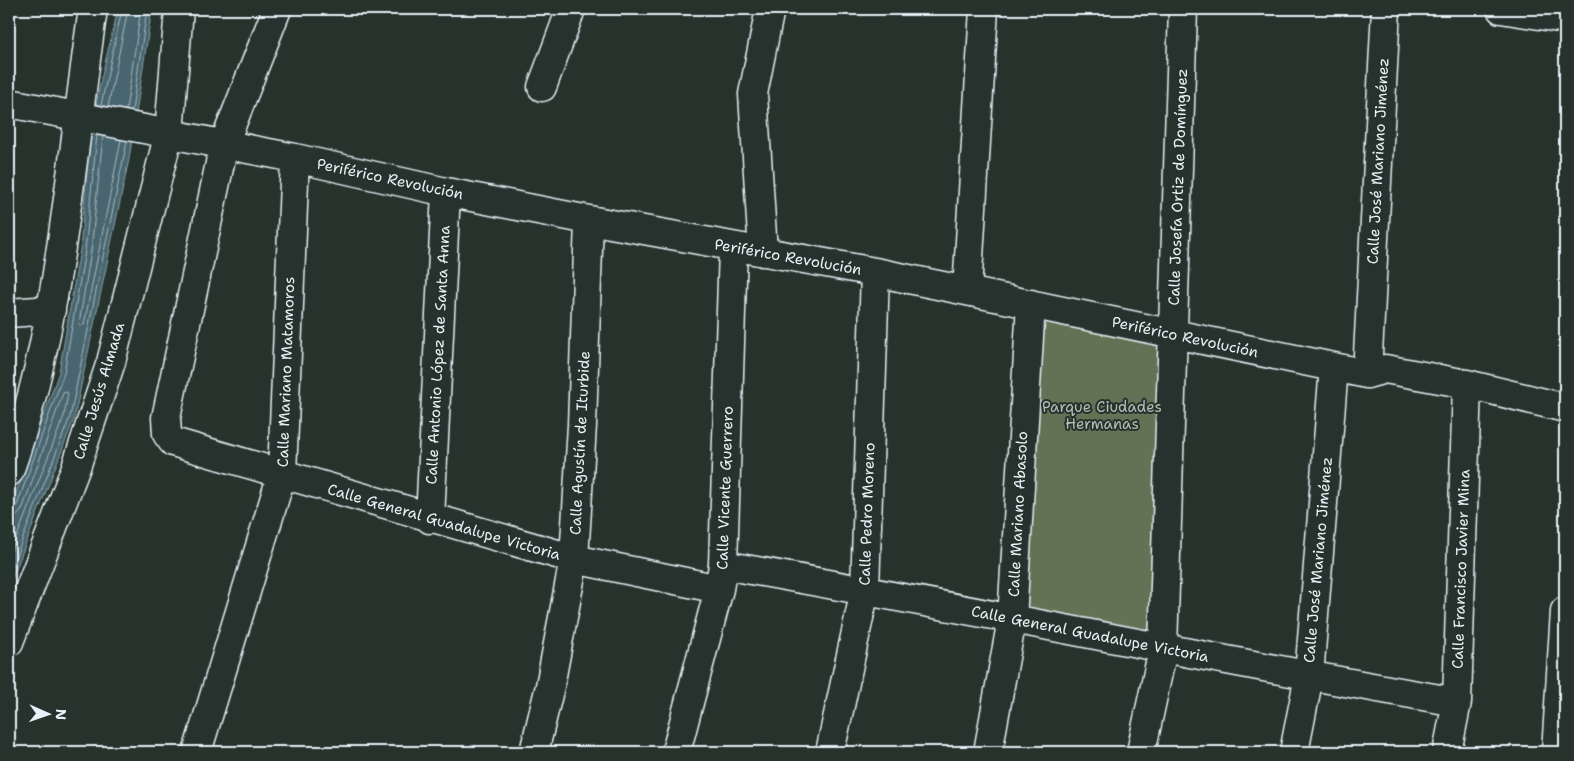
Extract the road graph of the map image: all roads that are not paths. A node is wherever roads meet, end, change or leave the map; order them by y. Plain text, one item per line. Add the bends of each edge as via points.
1 (93, 9) edge
2 (179, 9) edge
3 (277, 9) edge
4 (571, 9) edge
5 (770, 9) edge
6 (984, 9) edge
7 (1183, 9) edge
8 (1386, 9) edge
9 (1501, 9) edge
10 (1565, 19) edge
11 (542, 87) dead end
12 (9, 103) edge
13 (84, 118) junction
14 (163, 132) junction
15 (224, 144) junction
16 (295, 158) junction
17 (446, 192) junction
18 (589, 220) junction
19 (733, 248) junction
20 (763, 252) junction
21 (875, 272) junction
22 (967, 291) junction
23 (1031, 304) junction
24 (51, 310) junction
25 (9, 313) edge
26 (1173, 335) junction
27 (1334, 367) junction
28 (1367, 374) junction
29 (1467, 384) junction
30 (1565, 408) edge
31 (9, 472) edge
32 (282, 474) junction
33 (430, 519) junction
34 (574, 559) junction
35 (721, 577) junction
36 (865, 590) junction
37 (1565, 611) edge
38 (1012, 619) junction
39 (9, 642) edge
40 (1163, 648) junction
41 (1309, 676) junction
42 (1457, 702) junction
43 (197, 752) edge
44 (534, 752) edge
45 (676, 752) edge
46 (830, 752) edge
47 (988, 752) edge
48 (1141, 752) edge
49 (1294, 752) edge
50 (1447, 752) edge
51 (1556, 752) edge

1 - 13 street
2 - 14 street, Calle Jesús Almada
3 - 15 street
4 - 11 street
5 - 20 street via 753,94
6 - 22 street
7 - 26 street, Calle Josefa Ortiz de Domínguez
8 - 28 street, Calle José Mariano Jiménez
9 - 10 street
12 - 13 street, Periférico Revolución
13 - 14 street, Periférico Revolución
13 - 24 street
14 - 15 street, Periférico Revolución
14 - 39 street, Calle Jesús Almada via 111,362 76,467
15 - 16 street, Periférico Revolución
15 - 32 street, Calle General Guadalupe Victoria via 166,418 167,434 172,442
16 - 17 street, Periférico Revolución
16 - 32 street, Calle Mariano Matamoros
17 - 18 street, Periférico Revolución
17 - 33 street, Calle Antonio López de Santa Anna
18 - 19 street, Periférico Revolución
18 - 34 street, Calle Agustín de Iturbide
19 - 20 street, Periférico Revolución
19 - 35 street, Calle Vicente Guerrero
20 - 21 street, Periférico Revolución
21 - 22 street, Periférico Revolución
21 - 36 street, Calle Pedro Moreno
22 - 23 street, Periférico Revolución
23 - 26 street, Periférico Revolución
23 - 38 street, Calle Mariano Abasolo
24 - 25 street
24 - 31 street via 39,367
26 - 27 street, Periférico Revolución
26 - 40 street, Calle Josefa Ortiz de Domínguez
27 - 28 street, Periférico Revolución
27 - 41 street, Calle José Mariano Jiménez
28 - 29 street, Periférico Revolución via 1385,369
29 - 30 street, Periférico Revolución
29 - 42 street, Calle Francisco Javier Mina
32 - 33 street, Calle General Guadalupe Victoria
32 - 43 street, Calle Mariano Matamoros
33 - 34 street, Calle General Guadalupe Victoria
34 - 35 street, Calle General Guadalupe Victoria
34 - 44 street, Calle Agustín de Iturbide
35 - 36 street, Calle General Guadalupe Victoria
35 - 45 street, Calle Vicente Guerrero
36 - 38 street, Calle General Guadalupe Victoria
36 - 46 street, Calle Pedro Moreno
37 - 51 street
38 - 40 street, Calle General Guadalupe Victoria
38 - 47 street, Calle Mariano Abasolo
40 - 41 street, Calle General Guadalupe Victoria
40 - 48 street, Calle Josefa Ortiz de Domínguez
41 - 42 street, Calle General Guadalupe Victoria
41 - 49 street, Calle José Mariano Jiménez
42 - 50 street, Calle Francisco Javier Mina

